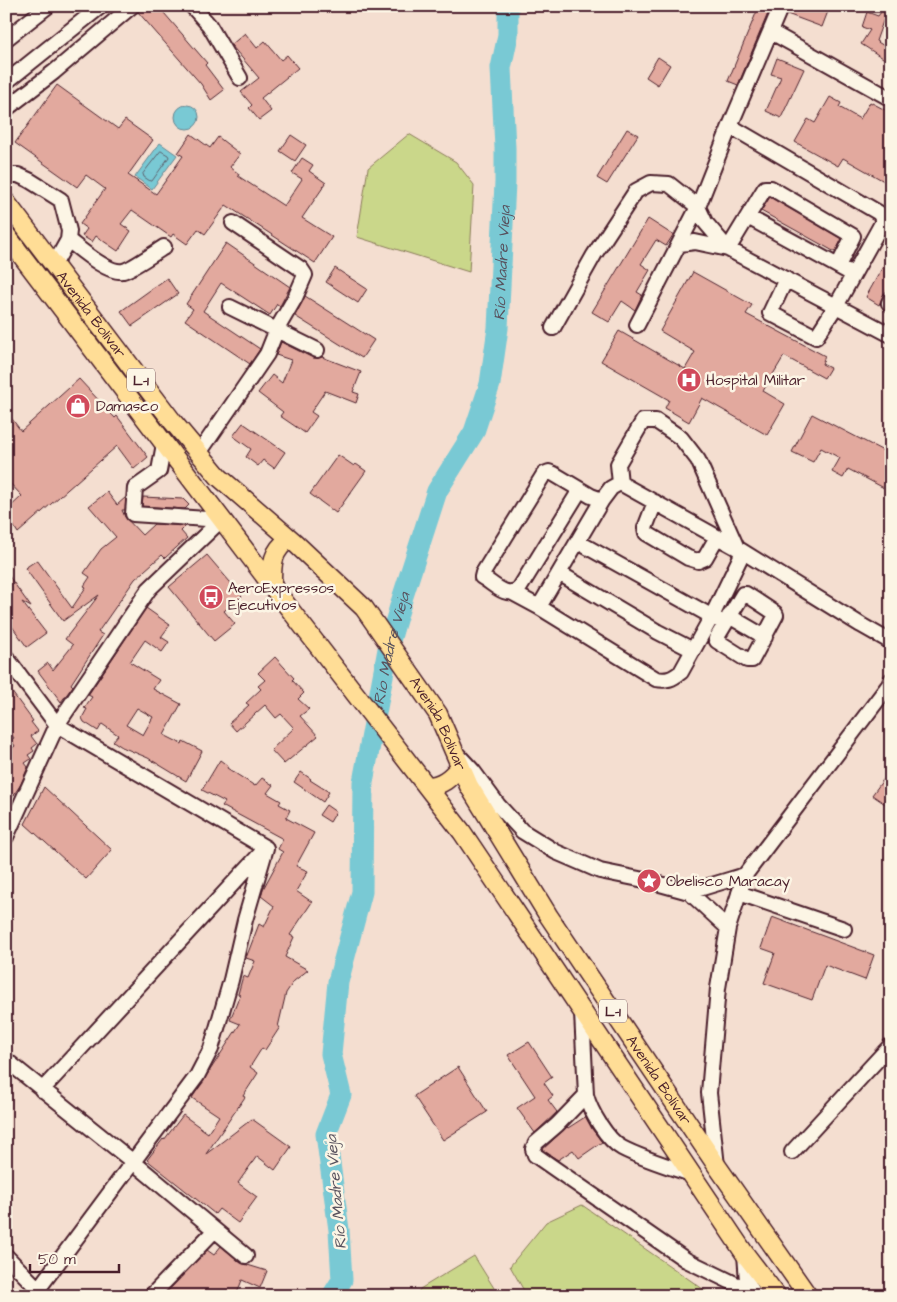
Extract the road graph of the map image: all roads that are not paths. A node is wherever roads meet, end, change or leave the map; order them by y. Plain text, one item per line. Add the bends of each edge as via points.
1 (48, 6) edge
2 (101, 6) edge
3 (132, 6) edge
4 (192, 6) edge
5 (780, 6) edge
6 (771, 32) junction
7 (6, 39) edge
8 (240, 78) dead end
9 (6, 82) edge
10 (891, 99) edge
11 (6, 109) edge
12 (730, 126) junction
13 (6, 175) edge
14 (6, 202) edge
15 (698, 207) junction
16 (748, 217) junction
17 (233, 223) dead end
18 (13, 224) edge
19 (6, 235) edge
20 (68, 240) junction
21 (680, 244) junction
22 (164, 247) dead end
23 (728, 249) junction
24 (54, 266) junction
25 (838, 266) junction
26 (854, 274) junction
27 (786, 279) junction
28 (891, 299) edge
29 (891, 305) edge
30 (230, 306) dead end
31 (836, 306) junction
32 (637, 325) dead end
33 (553, 328) dead end
34 (277, 330) junction
35 (891, 335) edge
36 (317, 350) dead end
37 (164, 444) junction
38 (199, 453) junction
39 (620, 483) junction
40 (580, 490) junction
41 (602, 500) junction
42 (655, 502) junction
43 (222, 520) junction
44 (717, 537) junction
45 (291, 541) junction
46 (578, 542) junction
47 (740, 550) junction
48 (559, 573) junction
49 (272, 585) junction
50 (513, 594) junction
51 (539, 607) junction
52 (712, 616) junction
53 (727, 620) junction
54 (765, 637) junction
55 (891, 642) edge
56 (693, 650) junction
57 (9, 666) edge
58 (891, 680) edge
59 (57, 725) junction
60 (452, 750) junction
61 (460, 767) junction
62 (426, 786) junction
63 (6, 837) edge
64 (266, 848) junction
65 (745, 875) junction
66 (689, 892) junction
67 (740, 893) junction
68 (728, 928) junction
69 (844, 929) dead end
70 (582, 1013) junction
71 (891, 1045) edge
72 (6, 1060) edge
73 (42, 1090) junction
74 (586, 1095) junction
75 (792, 1152) dead end
76 (132, 1161) junction
77 (718, 1166) junction
78 (691, 1174) junction
79 (214, 1230) junction
80 (745, 1254) junction
81 (6, 1256) edge
82 (246, 1256) dead end
83 (39, 1293) edge
84 (754, 1295) edge
85 (151, 1296) edge
86 (777, 1296) edge
87 (808, 1296) edge

1 - 7 street
2 - 9 street
3 - 11 street
4 - 8 street via 209,25
5 - 6 street
6 - 10 street
6 - 12 street
12 - 15 street
12 - 26 street via 879,213 882,223
13 - 20 street via 18,175 29,180 61,200 69,231
14 - 18 main road, Avenida Bolívar / L-1
15 - 21 street
15 - 23 street via 705,222
15 - 33 street via 669,184 650,183 636,191 594,255
16 - 23 street
16 - 25 street
16 - 25 street via 765,188 771,188 853,236
17 - 34 street via 304,272 295,298
18 - 24 main road, Avenida Bolívar / L-1
19 - 37 main road, Avenida Bolívar / L-1
20 - 22 street via 104,266 123,271
20 - 24 street
21 - 23 street via 695,242
21 - 32 street
23 - 27 street
24 - 38 main road, Avenida Bolívar / L-1
25 - 26 street
26 - 31 street
27 - 31 street
27 - 31 street via 770,313 816,337
28 - 29 street
30 - 34 street
31 - 35 street
34 - 36 street
34 - 38 street via 267,354
37 - 43 main road, Avenida Bolívar / L-1
37 - 43 street via 159,471 135,488 133,514
38 - 45 main road, Avenida Bolívar / L-1 via 220,477
39 - 41 street via 611,488
39 - 42 street
39 - 47 street via 618,464 643,422 656,421 681,438 698,460
40 - 41 street
40 - 50 street
40 - 50 street via 549,472 540,479 482,572 482,577
41 - 46 street
42 - 44 street
42 - 44 street via 646,533 688,558 698,562 705,558
43 - 49 main road, Avenida Bolívar / L-1
43 - 59 street via 149,589
44 - 47 street
45 - 49 main road via 281,544 275,556
45 - 60 main road, Avenida Bolívar / L-1 via 364,608 438,714
46 - 48 street
46 - 52 street
47 - 52 street
47 - 55 street
48 - 51 street
48 - 56 street
49 - 62 main road, Avenida Bolívar / L-1
50 - 51 street
51 - 56 street via 656,680 674,678
52 - 53 street
52 - 56 street
53 - 54 street
53 - 54 street via 716,639 747,660 752,660
53 - 54 street via 741,596 746,594 775,613
57 - 59 street
58 - 65 street
59 - 63 street
59 - 64 street
60 - 61 main road, Avenida Bolívar / L-1
60 - 66 street via 522,831 556,852 600,871
61 - 62 main road via 443,783
61 - 77 main road, Avenida Bolívar / L-1 via 548,915
62 - 70 main road, Avenida Bolívar / L-1 via 462,832
64 - 73 street
64 - 76 street via 211,1049 197,1076
65 - 66 street
65 - 67 street
66 - 68 street
67 - 68 street
67 - 69 street
68 - 77 street via 718,988 708,1093
70 - 74 street
70 - 78 main road, Avenida Bolívar / L-1
71 - 75 street
72 - 73 street
73 - 76 street
74 - 78 street via 589,1106 612,1141 622,1148
74 - 84 street via 536,1143 535,1155 686,1260
76 - 79 street
76 - 83 street
77 - 87 main road, Avenida Bolívar / L-1
78 - 80 main road, Avenida Bolívar / L-1
79 - 82 street
79 - 85 street
80 - 84 street via 747,1281
80 - 86 main road, Avenida Bolívar / L-1
81 - 83 street

